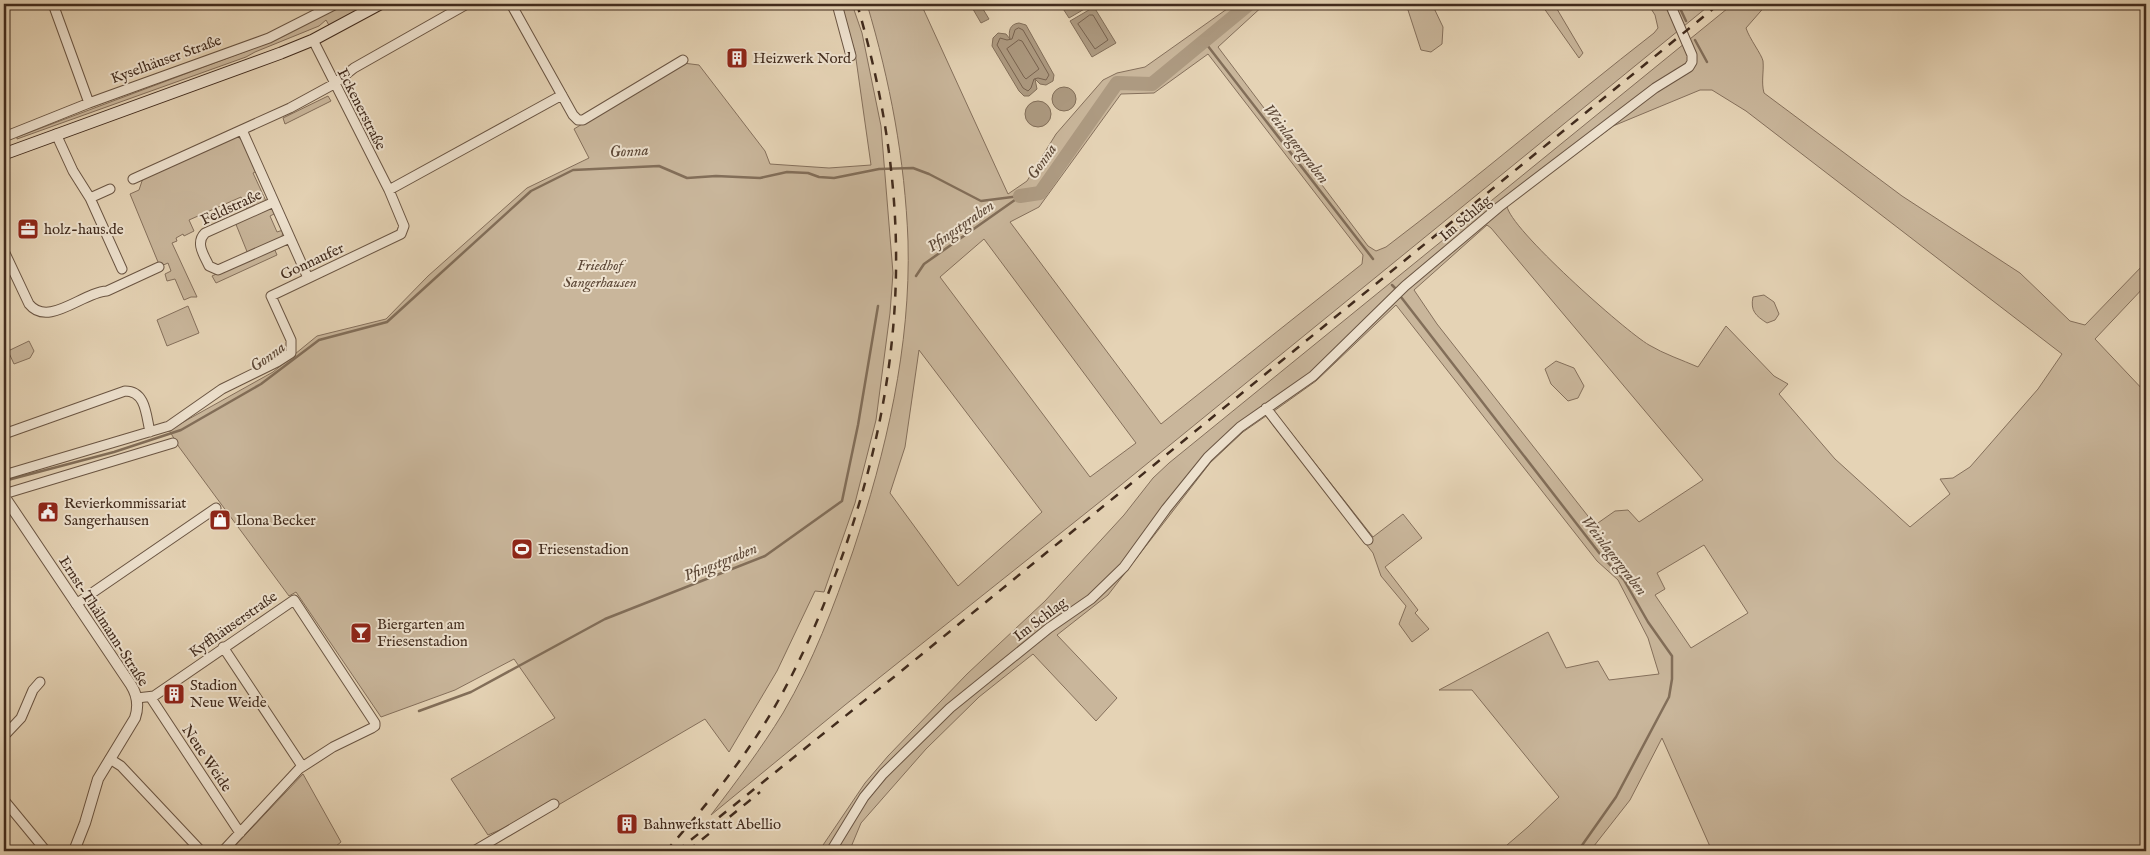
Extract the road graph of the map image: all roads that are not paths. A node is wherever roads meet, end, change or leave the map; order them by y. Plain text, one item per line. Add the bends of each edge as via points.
1 (53, 4) edge
2 (336, 4) edge
3 (380, 4) edge
4 (467, 4) edge
5 (512, 4) edge
6 (837, 4) edge
7 (1670, 4) edge
8 (312, 40) junction
9 (851, 56) dead end
10 (683, 60) dead end
11 (334, 84) junction
12 (562, 95) junction
13 (89, 104) junction
14 (242, 130) junction
15 (56, 134) junction
16 (4, 137) edge
17 (4, 154) edge
18 (133, 179) dead end
19 (110, 189) dead end
20 (389, 190) junction
21 (90, 198) junction
22 (274, 202) junction
23 (290, 238) junction
24 (4, 251) edge
25 (159, 267) dead end
26 (122, 269) dead end
27 (308, 278) junction
28 (1266, 408) junction
29 (150, 432) junction
30 (4, 434) edge
31 (173, 443) dead end
32 (4, 475) edge
33 (4, 495) edge
34 (216, 508) dead end
35 (1368, 540) dead end
36 (76, 604) junction
37 (223, 647) junction
38 (40, 682) dead end
39 (137, 698) junction
40 (151, 698) junction
41 (4, 736) edge
42 (110, 759) junction
43 (302, 766) junction
44 (4, 800) edge
45 (554, 804) dead end
46 (240, 833) junction
47 (46, 851) edge
48 (74, 851) edge
49 (201, 851) edge
50 (223, 851) edge
51 (474, 851) edge
52 (831, 851) edge

1 - 13 street
2 - 13 street, Kyselhäuser Straße via 269,38
3 - 8 main road
4 - 11 street via 354,68
5 - 12 street
6 - 9 street
7 - 28 street, Im Schlag via 1692,55 1692,63 1499,207 1404,286 1313,376
8 - 11 street, Eckenerstraße
8 - 15 main road
10 - 12 street via 583,120 573,115
11 - 14 street
11 - 20 street, Eckenerstraße
12 - 20 street
13 - 16 street, Kyselhäuser Straße
14 - 18 street
14 - 22 street, Feldstraße
15 - 17 main road
15 - 21 street
19 - 21 street
20 - 27 street, Gonnaufer via 404,226 400,234
21 - 26 street
22 - 23 street, Feldstraße
22 - 23 street, Feldstraße via 205,233 200,245 209,266 218,270
23 - 27 street, Feldstraße
24 - 25 street via 29,304 43,313 54,312 98,291 107,291
27 - 29 street, Gonnaufer via 271,296 291,340 291,353 222,390 170,426
28 - 35 street
28 - 52 street, Im Schlag via 1208,457 1124,567 1090,599 950,708 883,774 864,797
29 - 30 street via 141,397 125,391
29 - 32 street
31 - 33 street
33 - 36 street, Ernst-Thälmann-Straße
34 - 36 street
36 - 39 street, Ernst-Thälmann-Straße via 131,684
37 - 40 street, Kyffhäuserstraße
37 - 43 street
37 - 43 street, Kyffhäuserstraße via 294,600 376,725
38 - 41 street via 21,718
39 - 40 street
39 - 42 street, Ernst-Thälmann-Straße via 134,722
40 - 46 street, Neue Weide
42 - 48 street, Ernst-Thälmann-Straße via 98,779 86,823
42 - 49 street via 121,766
43 - 46 street
44 - 47 street
45 - 51 street
46 - 50 street

